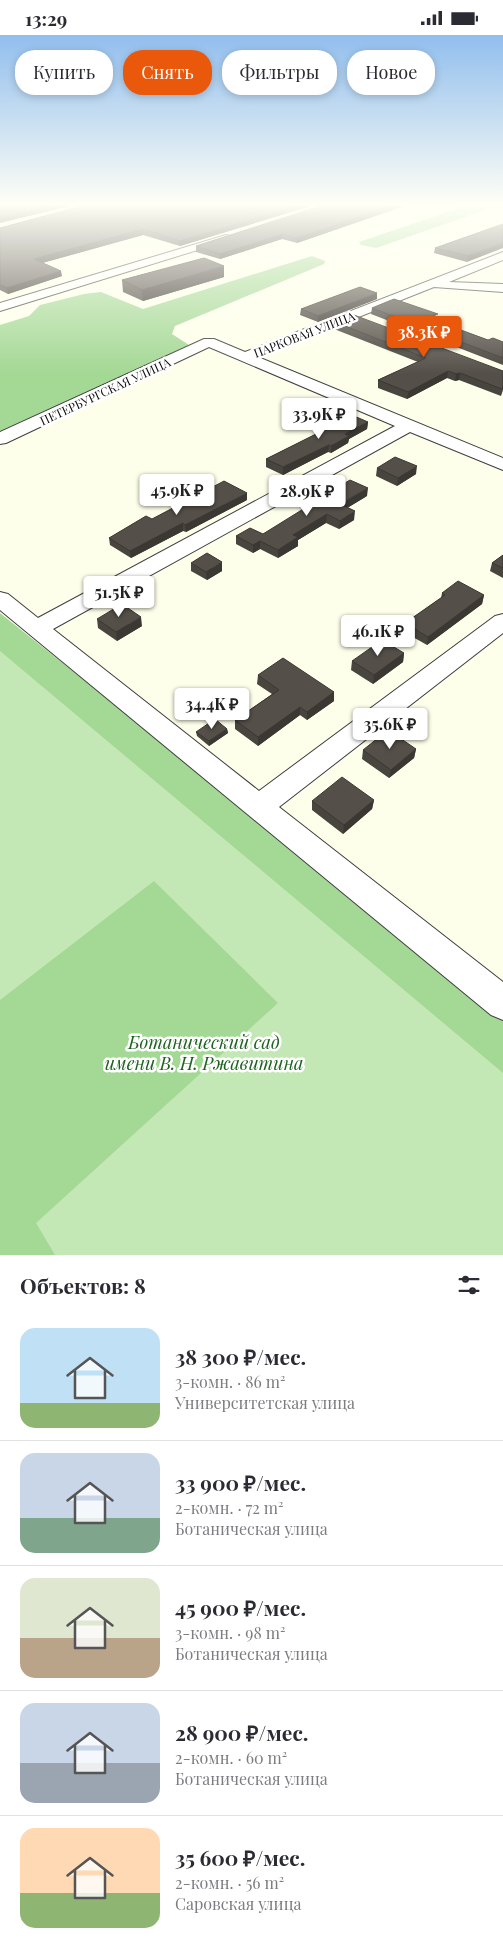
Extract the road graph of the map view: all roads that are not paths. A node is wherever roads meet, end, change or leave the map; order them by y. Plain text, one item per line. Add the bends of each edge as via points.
1 (154, 260) edge
2 (493, 260) edge
3 (430, 285) junction
4 (503, 288) edge
5 (0, 307) edge
6 (353, 315) junction
7 (371, 321) edge
8 (244, 357) junction
9 (408, 426) junction
10 (0, 439) edge
11 (503, 465) edge
12 (0, 599) edge
13 (503, 621) edge
14 (37, 628) junction
15 (260, 806) junction
16 (503, 1003) edge

1 - 5 street
2 - 3 street, ПАРКОВАЯ УЛИЦА
3 - 4 street
3 - 6 street, ПАРКОВАЯ УЛИЦА
6 - 7 street
6 - 8 street, ПАРКОВАЯ УЛИЦА
8 - 9 street
8 - 10 street, ПЕТЕРБУРГСКАЯ УЛИЦА via 209,342
9 - 11 street
9 - 14 street
12 - 14 street
13 - 15 street
14 - 15 street
15 - 16 street

